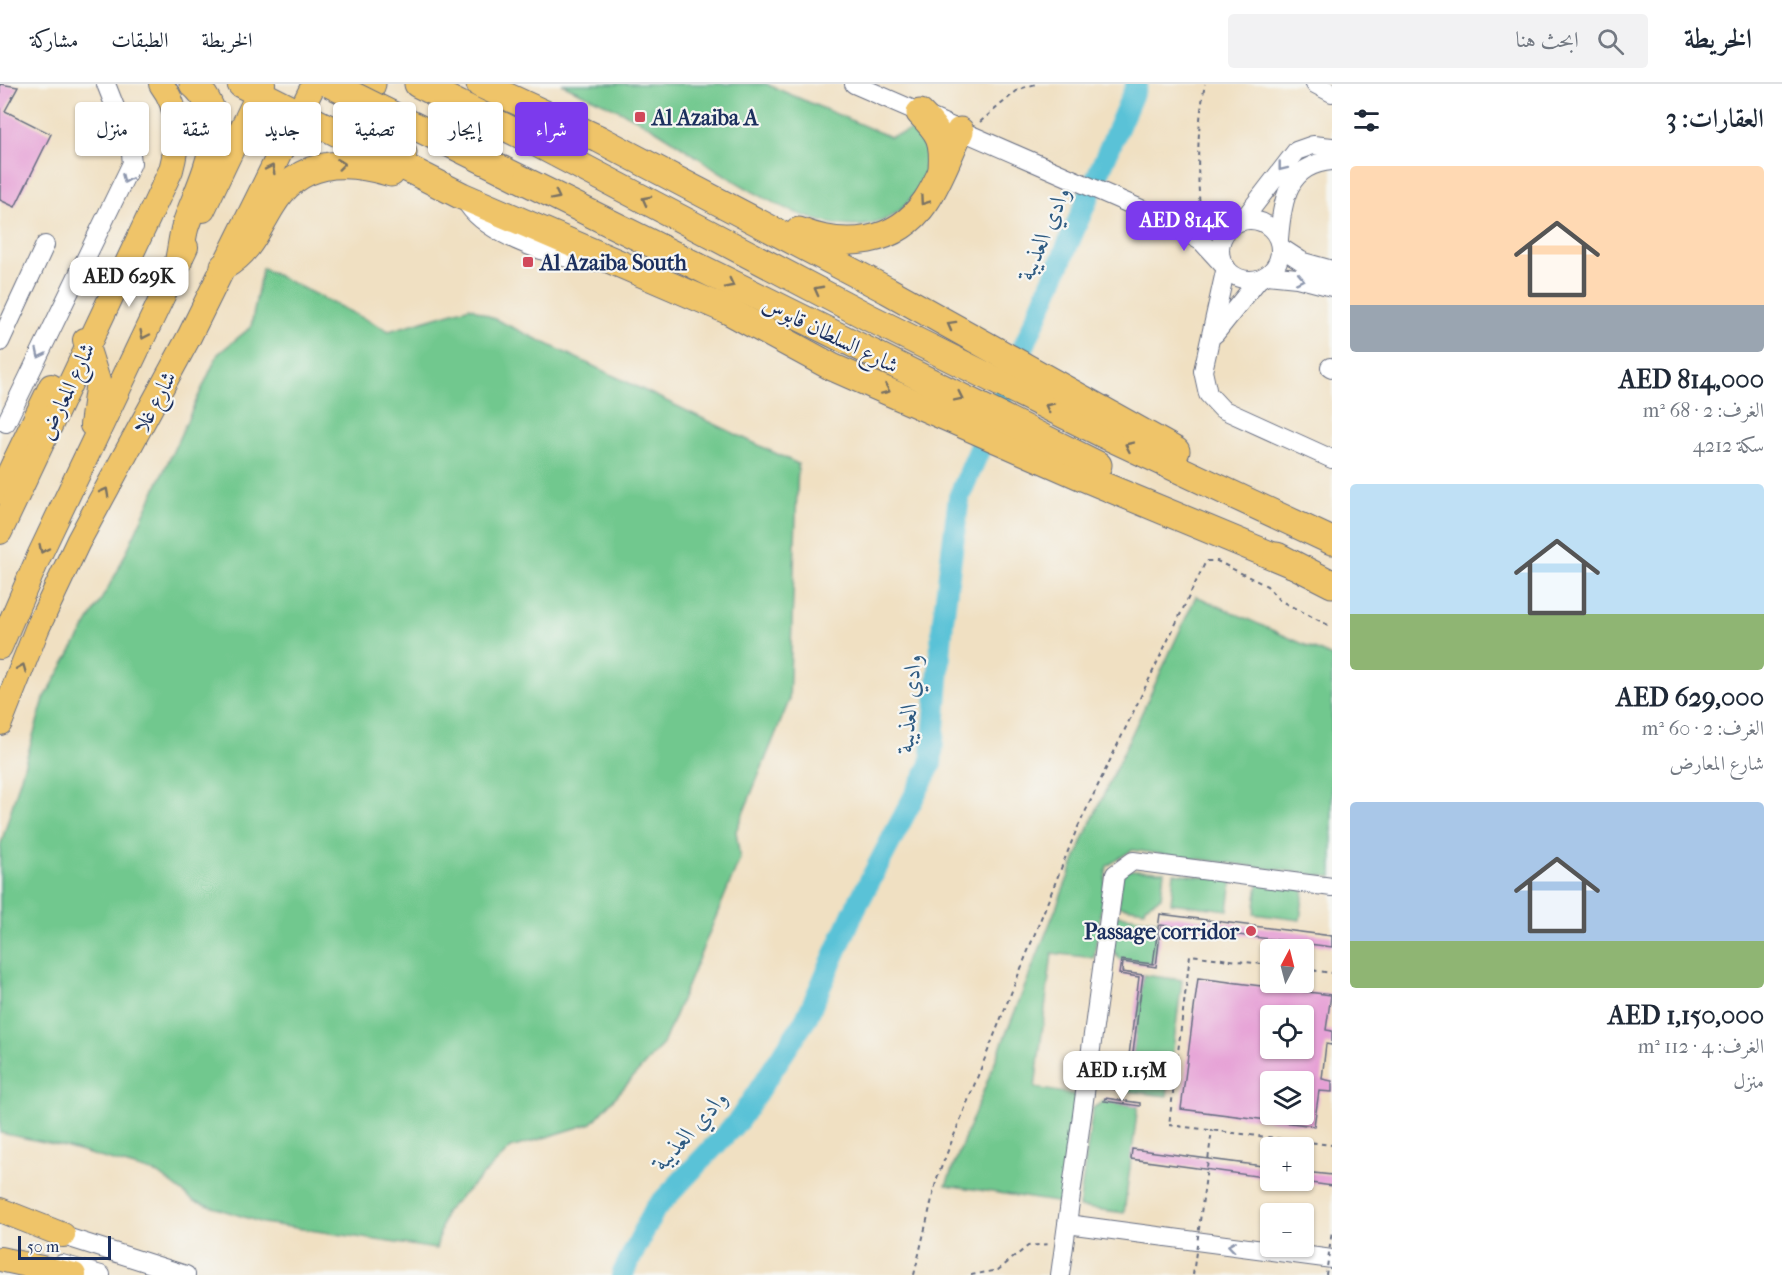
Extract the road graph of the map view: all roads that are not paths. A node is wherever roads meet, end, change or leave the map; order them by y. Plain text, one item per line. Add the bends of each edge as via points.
1 (106, 84) edge
2 (146, 84) edge
3 (161, 84) edge
4 (193, 84) edge
5 (314, 84) edge
6 (330, 84) edge
7 (372, 84) edge
8 (418, 84) edge
9 (480, 84) edge
10 (519, 84) edge
11 (854, 84) edge
12 (1315, 84) edge
13 (254, 87) edge
14 (1332, 93) edge
15 (280, 102) edge
16 (304, 102) edge
17 (920, 113) junction
18 (321, 124) edge
19 (965, 133) junction
20 (599, 139) junction
21 (1332, 147) edge
22 (277, 156) edge
23 (1332, 161) edge
24 (942, 169) junction
25 (436, 184) junction
26 (147, 188) junction
27 (696, 190) junction
28 (462, 196) junction
29 (1164, 219) junction
30 (520, 221) junction
31 (1236, 224) junction
32 (1280, 243) junction
33 (45, 245) dead end
34 (610, 261) junction
35 (178, 263) junction
36 (224, 266) junction
37 (1225, 266) junction
38 (1332, 270) edge
39 (1263, 277) junction
40 (1332, 287) edge
41 (0, 342) edge
42 (1209, 343) junction
43 (87, 347) junction
44 (69, 386) junction
45 (95, 411) junction
46 (3, 421) edge
47 (1107, 423) junction
48 (28, 433) junction
49 (1332, 459) edge
50 (86, 460) junction
51 (1083, 468) junction
52 (7, 485) edge
53 (0, 532) edge
54 (1323, 537) edge
55 (1311, 573) edge
56 (1332, 596) edge
57 (0, 647) edge
58 (0, 723) edge
59 (1332, 887) edge
60 (0, 1210) edge
61 (0, 1219) edge
62 (1067, 1224) junction
63 (63, 1235) junction
64 (0, 1247) edge
65 (0, 1259) edge
66 (1332, 1259) edge
67 (74, 1275) edge
68 (101, 1275) edge
69 (186, 1275) edge
70 (1060, 1275) edge

1 -> 46 street via 130,145 132,163
2 - 26 main road, شارع المعارض via 162,123 161,150
3 - 43 main road, شارع المعارض via 174,108 178,130 171,170
4 - 35 highway via 208,104 214,132 207,172 185,228
5 - 16 main road, شارع غلا
6 -> 51 highway, شارع السلطان قابوس, bridge via 850,344
7 - 30 highway via 367,102 369,122 388,144
47 -> 8 highway, شارع السلطان قابوس via 870,318
9 - 20 highway
10 - 20 highway
11 - 17 street
12 - 14 street
13 - 15 highway
13 - 35 main road, شارع غلا
17 - 19 street
17 - 24 highway via 944,145
18 - 25 highway
19 - 24 highway
19 - 29 street
20 - 27 highway
21 -> 31 street via 1313,145 1296,151
36 -> 22 main road, شارع غلا
23 - 32 street via 1301,169 1284,206
24 -> 27 highway via 926,201 898,228 876,239 856,242 808,234
25 - 28 highway
36 -> 25 highway via 250,245 282,190 314,170 352,163
26 - 43 main road via 87,328
26 - 48 main road, شارع المعارض
47 -> 27 highway via 886,290
28 - 30 highway
28 - 34 street via 474,214 519,241 552,255 585,262
29 - 31 street via 1201,225
29 - 37 street via 1202,242
30 - 34 highway
31 - 32 street via 1262,222 1275,232
31 - 37 street via 1225,233 1220,249
32 - 38 street via 1303,262
32 - 39 street via 1278,263
33 - 41 street
34 -> 51 highway via 727,310 832,366
35 -> 50 main road, شارع غلا
58 -> 36 main road, شارع غلا via 37,629 78,543
37 - 39 street via 1243,279
37 - 42 street
39 -> 40 street via 1297,278
39 - 42 street
42 - 49 street via 1203,371 1208,394 1222,409
43 - 44 main road, شارع المعارض
43 - 45 main road via 98,381
44 - 45 main road via 86,392
44 - 48 main road via 44,421
44 - 52 main road, شارع المعارض
45 - 50 main road
46 - 48 street
54 -> 47 highway, شارع السلطان قابوس
48 - 52 main road, شارع المعارض via 30,447 20,476
50 -> 57 main road, شارع غلا
51 - 55 highway
52 - 53 main road, شارع المعارض
55 - 56 street
59 - 62 street via 1133,861 1115,874
60 - 63 main road
61 - 63 street
66 -> 62 street
62 - 70 street
63 - 69 street
64 - 68 street
65 - 67 main road

